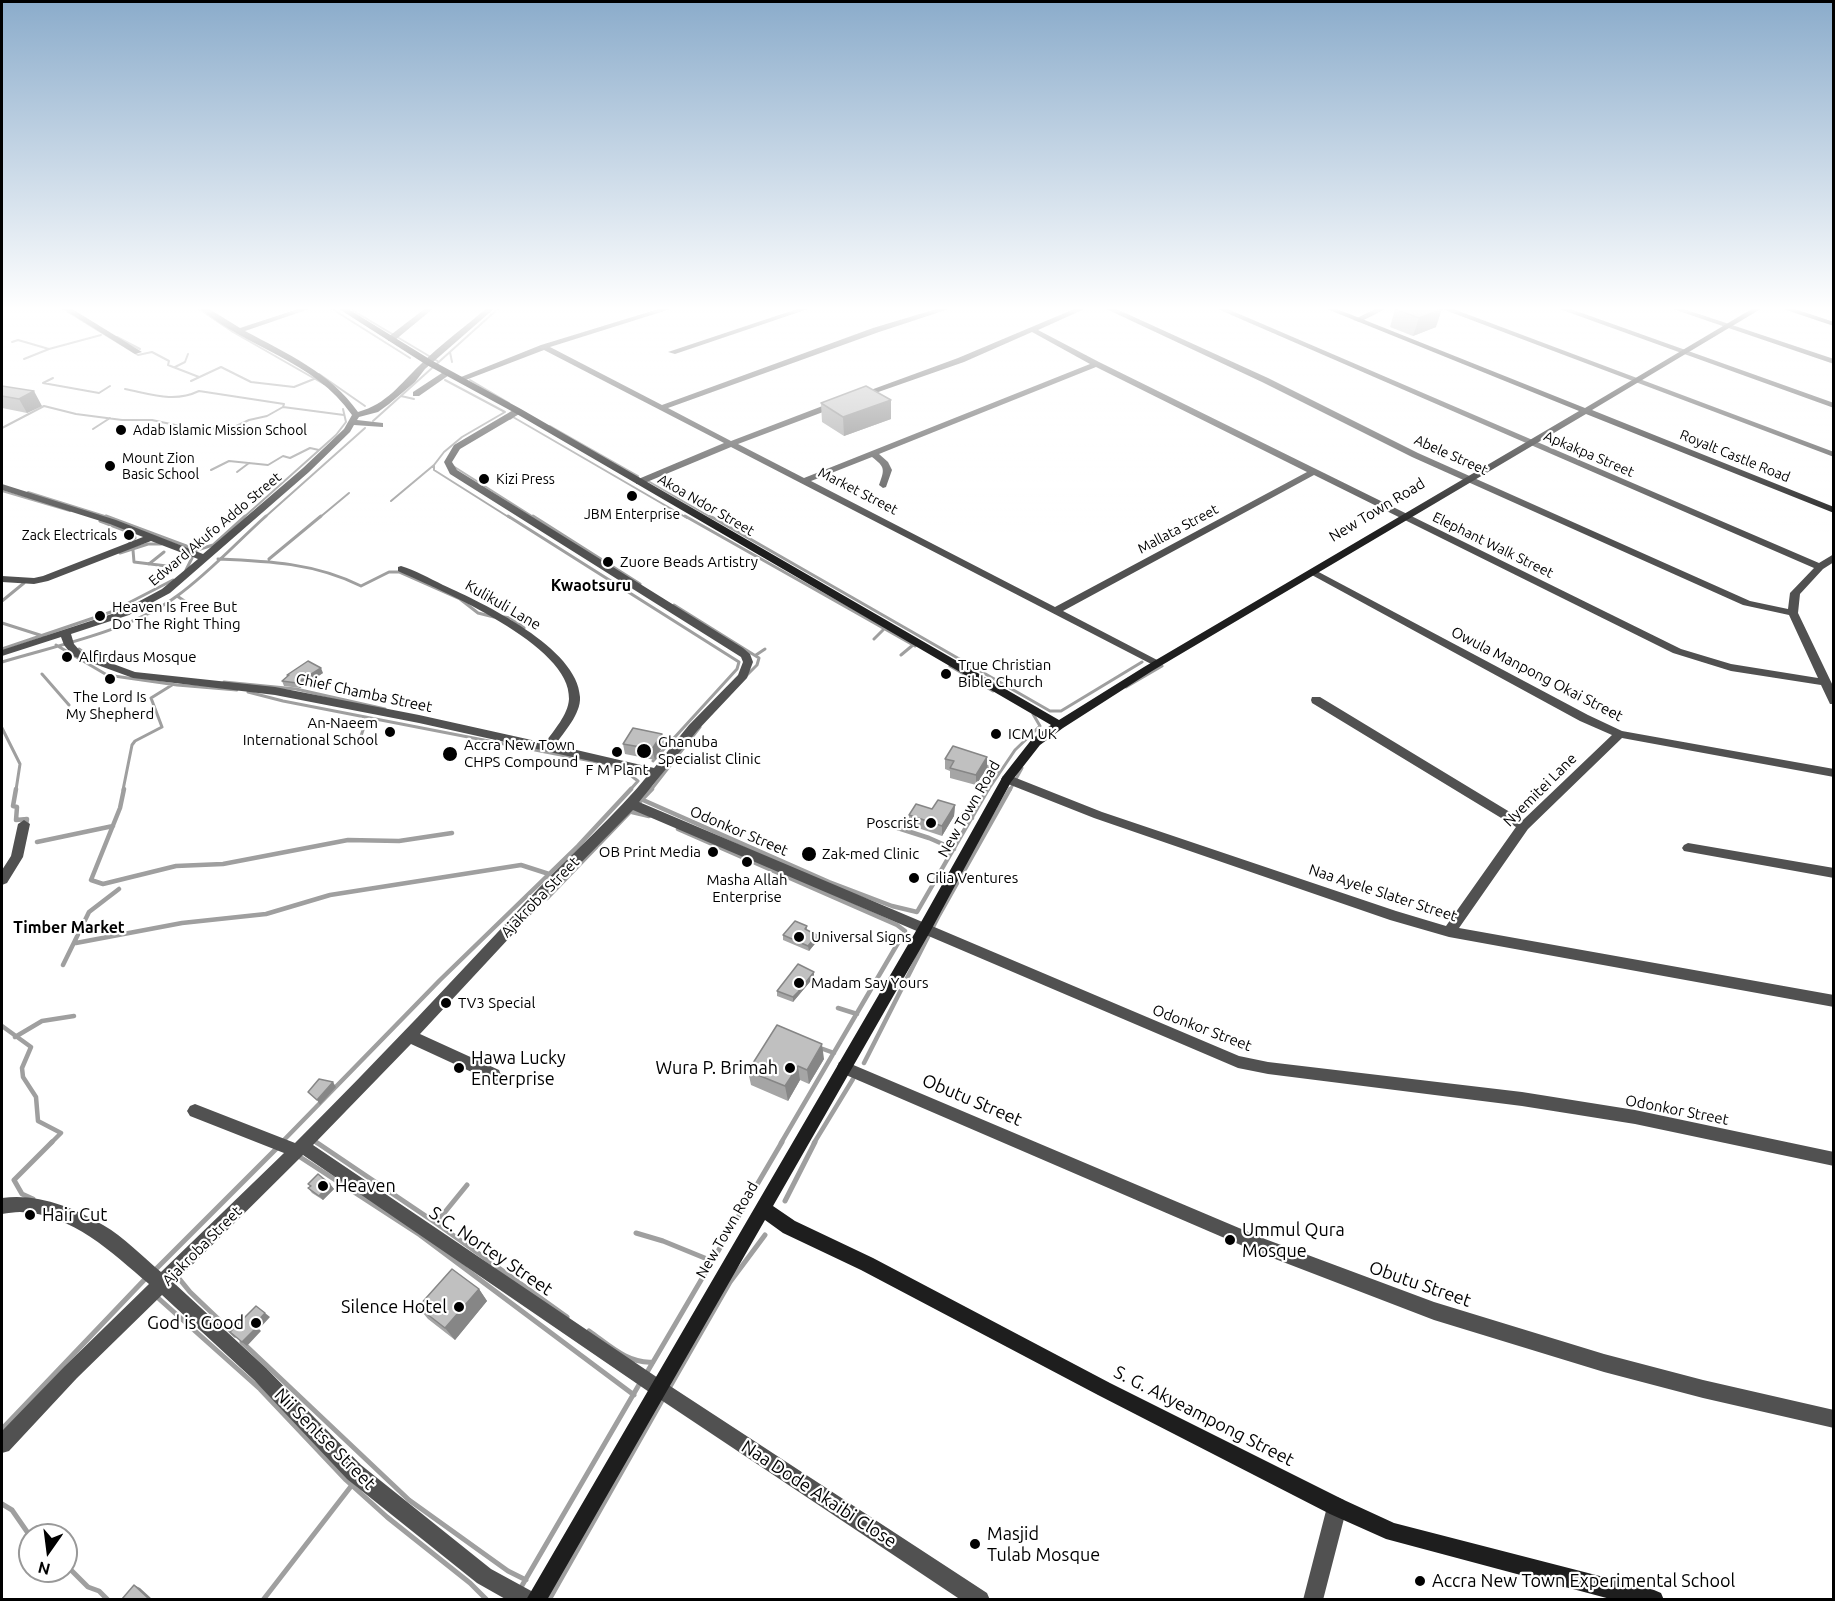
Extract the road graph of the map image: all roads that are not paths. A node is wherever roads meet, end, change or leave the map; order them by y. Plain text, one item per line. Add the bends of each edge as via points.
1 (327, 382) edge
2 (410, 382) edge
3 (433, 382) edge
4 (465, 382) edge
5 (610, 382) edge
6 (733, 382) edge
7 (897, 382) edge
8 (1051, 382) edge
9 (1132, 382) edge
10 (1267, 382) edge
11 (1388, 382) edge
12 (1512, 382) edge
13 (1634, 382) edge
14 (1637, 382) edge
15 (1764, 382) edge
16 (416, 394) dead end
17 (1833, 406) edge
18 (661, 408) junction
19 (518, 411) junction
20 (1585, 411) junction
21 (355, 419) junction
22 (380, 425) dead end
23 (730, 444) junction
24 (1531, 444) junction
25 (872, 453) junction
26 (1833, 454) edge
27 (1313, 472) junction
28 (1470, 478) junction
29 (804, 481) junction
30 (639, 482) junction
31 (883, 485) dead end
32 (2, 487) edge
33 (1833, 510) edge
34 (1404, 516) junction
35 (152, 537) junction
36 (1833, 557) edge
37 (204, 558) junction
38 (1820, 567) junction
39 (401, 569) dead end
40 (1313, 572) junction
41 (2, 579) edge
42 (1056, 611) junction
43 (1793, 613) junction
44 (67, 638) junction
45 (2, 652) edge
46 (1157, 664) junction
47 (1824, 682) junction
48 (1316, 700) dead end
49 (1833, 701) edge
50 (1059, 725) junction
51 (1620, 735) junction
52 (546, 749) junction
53 (656, 772) junction
54 (1833, 773) edge
55 (1007, 779) junction
56 (632, 804) junction
57 (24, 824) dead end
58 (1524, 826) junction
59 (1688, 848) dead end
60 (1833, 873) edge
61 (2, 880) edge
62 (925, 928) junction
63 (1449, 932) junction
64 (1833, 1001) edge
65 (409, 1036) junction
66 (844, 1067) junction
67 (494, 1075) dead end
68 (195, 1111) dead end
69 (300, 1149) junction
70 (1833, 1159) edge
71 (2, 1206) edge
72 (762, 1208) junction
73 (163, 1284) junction
74 (658, 1388) junction
75 (1833, 1419) edge
76 (2, 1444) edge
77 (1337, 1507) junction
78 (528, 1599) edge
79 (536, 1599) edge
80 (980, 1599) edge
81 (1313, 1599) edge
82 (1654, 1599) edge

1 - 21 street via 335,386
2 - 21 street via 375,410
3 - 16 street
4 - 19 street, Akoa Ndor Street
5 - 18 street, Market Street
6 - 18 street
7 - 23 street
8 - 25 street
9 - 27 street, Elephant Walk Street
10 - 28 street, Abele Street
11 - 24 street, Apkakpa Street
12 - 20 street, Royalt Castle Road
13 - 20 street, New Town Road
14 - 26 street
15 - 17 street
18 - 23 street, Market Street
19 - 30 street, Akoa Ndor Street
19 - 53 street, Ajakroba Street via 458,447 448,462 453,472 747,656 742,676
20 - 24 street, New Town Road
20 - 33 street, Royalt Castle Road
21 - 22 street
21 - 37 street, Edward Akufo Addo Street via 306,470
23 - 29 street, Market Street
23 - 30 street
24 - 28 street, New Town Road
24 - 38 street, Apkakpa Street
25 - 29 street
25 - 31 street via 888,465
27 - 34 street, Elephant Walk Street
27 - 42 street, Mallata Street
28 - 34 street, New Town Road
28 - 43 street, Abele Street via 1747,603
29 - 42 street, Market Street
30 - 50 street, Akoa Ndor Street
32 - 35 street
34 - 40 street, New Town Road
34 - 47 street, Elephant Walk Street via 1706,663 1743,672
35 - 37 street
35 - 41 street via 45,579
36 - 38 street
37 - 44 street, Edward Akufo Addo Street via 148,602
38 - 43 street via 1795,593
39 - 52 street, Kulikuli Lane via 518,629 560,662 571,676 576,696
40 - 46 street, New Town Road
40 - 51 street, Owula Manpong Okai Street
42 - 46 street, Market Street
43 - 47 street
44 - 45 street, Edward Akufo Addo Street
44 - 52 street, Chief Chamba Street via 77,654 133,675 275,690
46 - 50 street, New Town Road
47 - 49 street
48 - 58 street
50 - 55 street, New Town Road via 1036,742
51 - 54 street, Owula Manpong Okai Street
51 - 58 street, Nyemitei Lane
52 - 53 street, Chief Chamba Street
53 - 56 street, Ajakroba Street
55 - 62 street, New Town Road
55 - 63 street, Naa Ayele Slater Street via 1098,815
56 - 62 street, Odonkor Street
56 - 65 street, Ajakroba Street
57 - 61 street via 17,857
58 - 63 street, Nyemitei Lane
59 - 60 street
62 - 66 street, New Town Road
62 - 70 street, Odonkor Street via 1238,1062 1635,1117
63 - 64 street, Naa Ayele Slater Street
65 - 67 street
65 - 69 street, Ajakroba Street
66 - 72 street, New Town Road
66 - 75 street, Obutu Street via 1263,1246 1434,1311 1615,1366
68 - 69 street, S.C. Nortey Street
69 - 73 street, Ajakroba Street
69 - 74 street, S.C. Nortey Street
71 - 73 street via 20,1204 55,1210 99,1231
72 - 74 street, New Town Road
72 - 77 street, S. G. Akyeampong Street via 789,1227
73 - 76 street, Ajakroba Street via 71,1371
73 - 78 street, Nii Sentse Street via 260,1374 354,1472 484,1576
74 - 79 street, New Town Road
74 - 80 street, Naa Dode Akaibi Close
77 - 81 street
77 - 82 street, S. G. Akyeampong Street via 1416,1539

